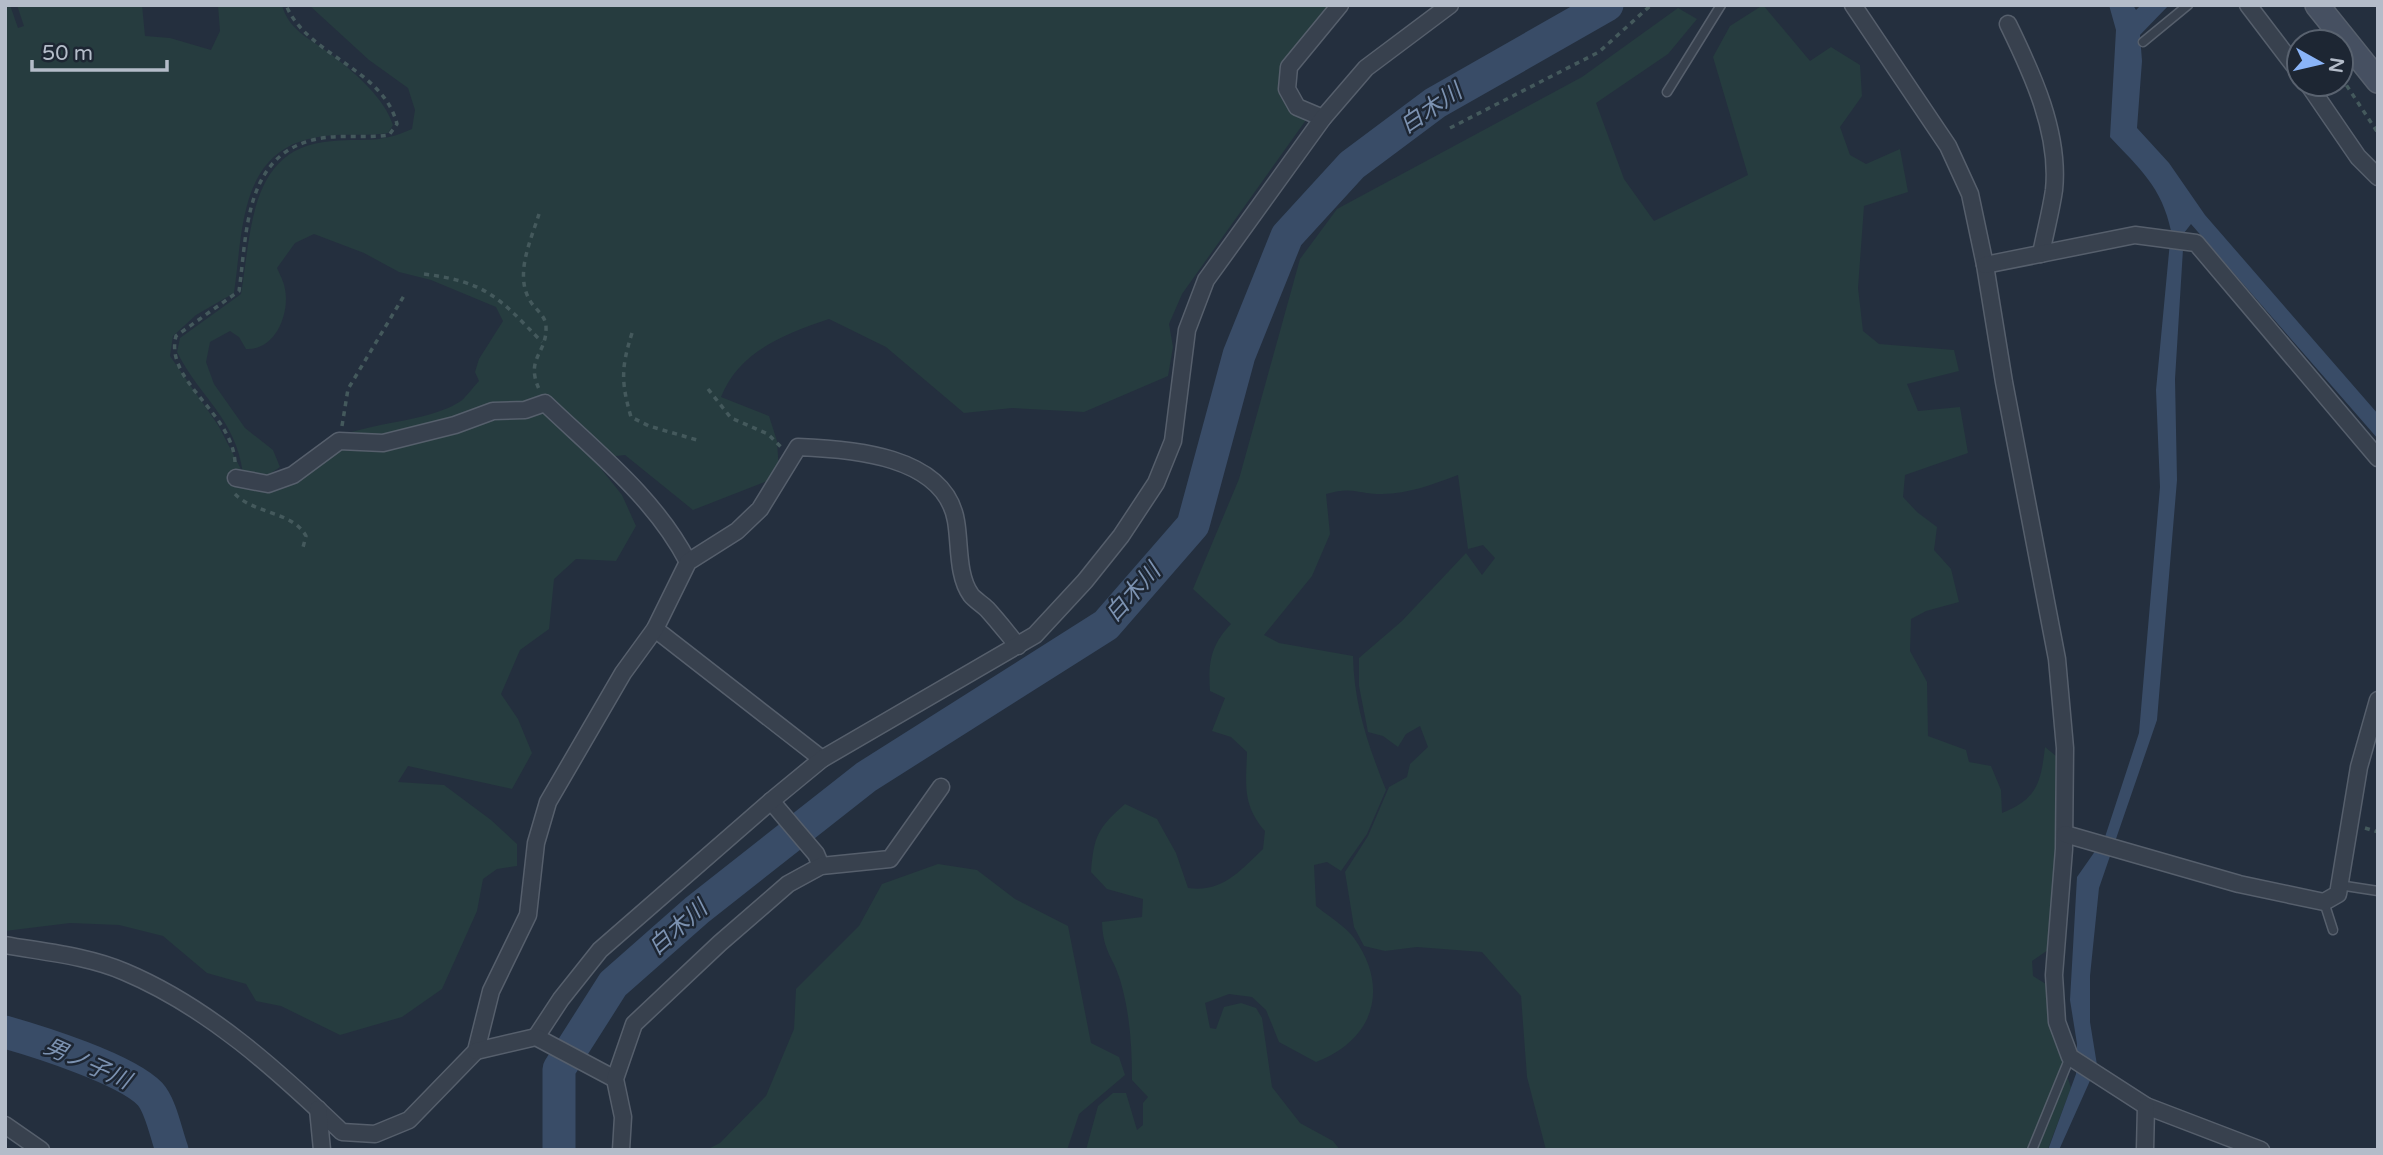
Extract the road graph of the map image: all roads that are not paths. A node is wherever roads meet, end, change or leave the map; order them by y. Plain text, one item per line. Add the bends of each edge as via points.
1 (1340, 5) edge
2 (1450, 5) edge
3 (1721, 5) edge
4 (1853, 5) edge
5 (2188, 5) edge
6 (2248, 5) edge
7 (2317, 5) edge
8 (2008, 24) dead end
9 (2143, 42) dead end
10 (2285, 54) edge
11 (2378, 81) edge
12 (1667, 92) dead end
13 (2318, 98) edge
14 (1324, 118) junction
15 (2378, 177) edge
16 (2041, 254) junction
17 (1985, 265) junction
18 (2378, 458) edge
19 (236, 478) road end
20 (688, 562) junction
21 (655, 629) junction
22 (1018, 646) junction
23 (2378, 700) edge
24 (822, 759) junction
25 (941, 787) dead end
26 (771, 801) junction
27 (2064, 834) junction
28 (819, 860) junction
29 (2339, 885) junction
30 (2378, 891) edge
31 (2324, 902) junction
32 (2333, 930) dead end
33 (5, 945) edge
34 (544, 1041) junction
35 (476, 1051) junction
36 (2070, 1057) junction
37 (615, 1079) junction
38 (2146, 1106) junction
39 (318, 1109) junction
40 (5, 1125) edge
41 (41, 1150) edge
42 (322, 1150) edge
43 (621, 1150) edge
44 (2032, 1150) edge
45 (2144, 1150) edge
46 (2261, 1150) edge

1 - 14 street via 1290,67 1287,89 1297,107
2 - 14 street via 1366,68
3 - 12 lane
4 - 17 street via 1948,146 1969,194
5 - 9 lane
6 - 10 street
7 - 11 main road
8 - 16 street via 2043,107 2052,149 2054,188
13 - 15 street via 2358,157
14 - 22 street via 1206,280 1186,330 1173,441 1156,483 1085,581 1035,635
16 - 17 street
16 - 18 street via 2135,235 2196,243
17 - 27 street via 2057,659 2065,748
19 - 20 street via 268,484 293,475 339,441 383,443 493,411 525,410 545,403 654,508
20 - 21 street
20 - 22 street via 737,531 760,509 798,447 884,458 931,480 951,502 970,594
21 - 24 street
21 - 35 street via 623,673 548,802 536,844 528,915 491,991
22 - 24 street
23 - 29 street via 2359,767
24 - 26 street
25 - 28 street via 890,859
26 - 28 street
26 - 34 street via 600,950 561,999
27 - 31 street via 2239,884
27 - 36 street via 2054,975 2057,1022
28 - 37 street via 634,1024
29 - 30 lane
29 - 31 street via 2338,894
31 - 32 lane
33 - 39 street via 123,971 197,1008
34 - 35 street
34 - 37 street
35 - 39 street via 409,1119 375,1134 342,1132
36 - 38 street
36 - 44 lane
37 - 43 street via 623,1117
38 - 45 street
38 - 46 street
39 - 42 street
40 - 41 street

